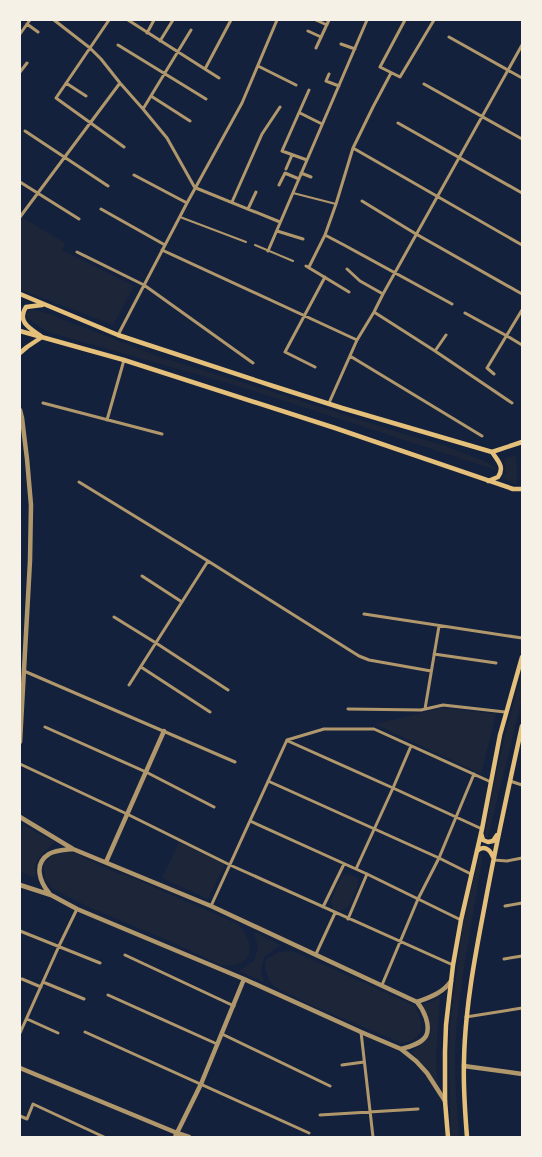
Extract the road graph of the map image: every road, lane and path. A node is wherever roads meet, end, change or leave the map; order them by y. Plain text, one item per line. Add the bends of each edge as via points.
1 (54, 20) edge
2 (109, 20) edge
3 (128, 20) edge
4 (154, 20) edge
5 (173, 20) edge
6 (232, 20) edge
7 (277, 20) edge
8 (316, 20) edge
9 (329, 20) edge
10 (367, 20) edge
11 (405, 20) edge
12 (434, 20) edge
13 (28, 22) edge
14 (134, 22) edge
15 (327, 25) junction
16 (191, 30) dead end
17 (308, 31) dead end
18 (38, 32) dead end
19 (147, 33) junction
20 (20, 34) edge
21 (321, 37) junction
22 (449, 37) dead end
23 (160, 41) junction
24 (341, 44) dead end
25 (522, 44) edge
26 (118, 45) dead end
27 (90, 48) junction
28 (316, 48) dead end
29 (354, 49) junction
30 (177, 52) junction
31 (27, 63) dead end
32 (258, 66) junction
33 (205, 70) junction
34 (508, 70) junction
35 (20, 72) edge
36 (391, 73) junction
37 (164, 74) junction
38 (328, 74) dead end
39 (219, 78) dead end
40 (522, 78) edge
41 (66, 83) junction
42 (120, 83) junction
43 (424, 84) dead end
44 (296, 85) dead end
45 (339, 86) junction
46 (309, 90) dead end
47 (86, 96) dead end
48 (151, 96) junction
49 (206, 99) dead end
50 (280, 107) dead end
51 (143, 109) junction
52 (300, 114) junction
53 (481, 116) junction
54 (190, 121) dead end
55 (90, 123) junction
56 (398, 123) dead end
57 (322, 124) junction
58 (25, 131) dead end
59 (522, 139) edge
60 (124, 147) dead end
61 (353, 148) junction
62 (292, 154) junction
63 (64, 157) junction
64 (460, 158) junction
65 (307, 160) junction
66 (286, 169) dead end
67 (302, 173) junction
68 (134, 175) dead end
69 (311, 177) dead end
70 (299, 179) junction
71 (20, 182) edge
72 (279, 185) dead end
73 (108, 186) dead end
74 (196, 188) junction
75 (256, 192) dead end
76 (38, 193) junction
77 (293, 193) junction
78 (522, 193) edge
79 (438, 195) junction
80 (362, 201) dead end
81 (232, 202) junction
82 (187, 203) junction
83 (336, 204) junction
84 (248, 209) junction
85 (101, 210) dead end
86 (20, 217) edge
87 (180, 217) junction
88 (79, 219) dead end
89 (280, 222) junction
90 (277, 231) junction
91 (416, 234) junction
92 (325, 235) junction
93 (303, 239) dead end
94 (246, 242) dead end
95 (522, 244) edge
96 (165, 245) junction
97 (255, 245) dead end
98 (162, 250) junction
99 (268, 251) junction
100 (77, 252) dead end
101 (293, 261) dead end
102 (347, 269) dead end
103 (395, 273) junction
104 (325, 277) junction
105 (144, 285) junction
106 (349, 292) dead end
107 (20, 294) edge
108 (383, 294) junction
109 (522, 294) edge
110 (452, 304) dead end
111 (43, 305) junction
112 (522, 310) edge
113 (374, 312) junction
114 (465, 313) dead end
115 (304, 315) junction
116 (20, 331) edge
117 (118, 335) junction
118 (446, 335) dead end
119 (507, 336) junction
120 (42, 337) junction
121 (357, 340) junction
122 (522, 345) edge
123 (435, 351) junction
124 (20, 353) edge
125 (350, 356) junction
126 (124, 360) junction
127 (253, 363) dead end
128 (315, 367) dead end
129 (494, 374) dead end
130 (43, 403) dead end
131 (329, 403) junction
132 (512, 403) dead end
133 (20, 410) edge
134 (107, 420) junction
135 (162, 434) dead end
136 (482, 436) dead end
137 (522, 442) edge
138 (492, 452) junction
139 (488, 481) junction
140 (79, 482) dead end
141 (522, 489) edge
142 (208, 561) junction
143 (142, 576) dead end
144 (182, 602) junction
145 (364, 614) dead end
146 (114, 617) dead end
147 (439, 626) junction
148 (522, 638) edge
149 (156, 643) junction
150 (434, 654) junction
151 (522, 657) edge
152 (496, 663) dead end
153 (141, 667) junction
154 (24, 671) junction
155 (431, 671) junction
156 (129, 685) dead end
157 (228, 690) dead end
158 (348, 709) dead end
159 (425, 709) junction
160 (210, 712) dead end
161 (505, 712) junction
162 (522, 726) edge
163 (45, 727) dead end
164 (164, 731) junction
165 (521, 736) edge
166 (287, 740) junction
167 (20, 742) edge
168 (411, 746) junction
169 (235, 762) dead end
170 (20, 764) edge
171 (146, 772) junction
172 (474, 774) junction
173 (268, 781) junction
174 (510, 781) junction
175 (491, 782) junction
176 (522, 785) edge
177 (393, 788) junction
178 (214, 807) dead end
179 (127, 814) junction
180 (20, 817) edge
181 (456, 817) junction
182 (250, 821) junction
183 (500, 829) junction
184 (374, 830) junction
185 (481, 831) junction
186 (73, 848) junction
187 (476, 853) junction
188 (439, 858) junction
189 (522, 858) edge
190 (493, 859) junction
191 (106, 862) junction
192 (344, 864) junction
193 (230, 865) junction
194 (356, 869) junction
195 (368, 874) junction
196 (471, 874) junction
197 (20, 885) edge
198 (50, 895) junction
199 (418, 899) junction
200 (522, 903) edge
201 (211, 906) junction
202 (505, 906) dead end
203 (323, 907) junction
204 (77, 909) junction
205 (335, 913) junction
206 (348, 918) junction
207 (461, 920) junction
208 (20, 931) edge
209 (399, 942) junction
210 (59, 946) junction
211 (316, 954) junction
212 (126, 955) dead end
213 (522, 956) edge
214 (504, 959) dead end
215 (100, 963) dead end
216 (453, 966) junction
217 (22, 979) dead end
218 (244, 979) junction
219 (451, 981) junction
220 (43, 982) junction
221 (382, 985) junction
222 (41, 987) junction
223 (108, 995) dead end
224 (84, 999) dead end
225 (417, 1002) junction
226 (234, 1006) junction
227 (522, 1008) edge
228 (466, 1017) junction
229 (26, 1019) junction
230 (85, 1032) dead end
231 (361, 1032) junction
232 (20, 1033) edge
233 (58, 1033) dead end
234 (222, 1034) junction
235 (217, 1044) junction
236 (400, 1048) junction
237 (364, 1062) junction
238 (342, 1065) dead end
239 (464, 1066) junction
240 (20, 1068) edge
241 (522, 1074) edge
242 (201, 1084) junction
243 (330, 1086) dead end
244 (445, 1101) junction
245 (418, 1109) dead end
246 (370, 1112) junction
247 (320, 1115) dead end
248 (20, 1116) edge
249 (309, 1134) dead end
250 (176, 1135) edge
251 (104, 1137) edge
252 (190, 1137) edge
253 (373, 1137) edge
254 (448, 1137) edge
255 (466, 1137) edge

1 - 27 street
2 - 27 street
3 - 14 street
4 - 19 street
5 - 23 street
6 - 33 street
7 - 32 street
8 - 15 street
9 - 15 street
10 - 29 street
11 - 36 street via 380,67
12 - 36 street via 400,78
13 - 18 street
13 - 20 street
14 - 19 street
15 - 21 street
16 - 30 street
17 - 21 street
19 - 23 street
21 - 28 street
22 - 34 street
23 - 30 street
24 - 29 street
25 - 34 street
26 - 37 street
27 - 41 street
27 - 42 street
29 - 45 street
30 - 33 street
30 - 37 street
31 - 35 street
32 - 44 street
32 - 74 street
33 - 39 street
34 - 40 street
34 - 53 street
36 - 61 street
37 - 48 street
37 - 49 street
38 - 45 street via 326,81
41 - 47 street
41 - 55 street via 56,98
42 - 51 street
42 - 55 street
43 - 53 street
45 - 57 street
46 - 52 street
48 - 51 street
48 - 54 street
50 - 81 street via 262,134
51 - 74 street via 166,138
52 - 57 street
52 - 62 street via 282,150
53 - 59 street
53 - 64 street
55 - 60 street
55 - 63 street
56 - 64 street
57 - 65 street
58 - 63 street
61 - 79 street
61 - 83 street
62 - 65 street
62 - 66 street
63 - 73 street
63 - 76 street
64 - 78 street
64 - 79 street
65 - 67 street
67 - 69 street
67 - 70 street
68 - 82 street
70 - 72 street via 285,173
70 - 77 street
71 - 76 street
74 - 81 street
74 - 82 street
75 - 84 street
76 - 86 street
76 - 88 street
77 - 83 lane
77 - 89 street
79 - 91 street
79 - 95 street
80 - 91 street
81 - 84 street
82 - 87 street
83 - 92 street
84 - 89 street
85 - 96 street
87 - 94 lane
87 - 96 street
89 - 90 street
90 - 93 street
90 - 99 street
91 - 103 street
91 - 109 street
92 - 103 street
92 - 104 street via 308,266
96 - 98 street
97 - 99 lane
98 - 105 street
98 - 115 street
99 - 101 lane
100 - 105 street
102 - 108 street
103 - 108 street
103 - 110 street
104 - 106 street
104 - 115 street
105 - 117 street
105 - 127 street
107 - 111 main road
108 - 113 street
111 - 117 main road
111 - 120 main road via 26,307 22,312 26,325
112 - 119 street
113 - 121 street
113 - 123 street
114 - 119 street
115 - 121 street
115 - 128 street via 285,352
116 - 120 main road
117 - 131 main road
118 - 123 street
119 - 122 street
119 - 129 street via 487,368
120 - 124 main road
120 - 126 main road
121 - 125 street
123 - 132 street
125 - 131 street
125 - 136 street
126 - 134 street
126 - 139 main road
130 - 134 street
131 - 138 main road
133 - 154 street via 30,505
134 - 135 street
137 - 138 main road
138 - 139 main road via 501,470 498,477
139 - 141 main road
140 - 142 street
142 - 144 street
142 - 155 street via 359,656
143 - 144 street
144 - 149 street
145 - 147 street
146 - 149 street
147 - 148 street
147 - 150 street
149 - 153 street
149 - 157 street
150 - 152 street
150 - 155 street
151 - 161 main road
153 - 156 street
153 - 160 street
154 - 164 street
154 - 167 street
155 - 159 street
158 - 159 street
159 - 161 street via 443,705
161 - 175 main road
162 - 165 main road
163 - 171 street
164 - 169 street
164 - 171 street
165 - 174 main road
166 - 168 street via 324,729 374,729
166 - 173 street
166 - 177 street
168 - 172 street
168 - 177 street
170 - 179 street
171 - 178 street
171 - 179 street
172 - 175 street
172 - 181 street
173 - 182 street
173 - 184 street
174 - 176 street
174 - 183 main road
175 - 185 main road
177 - 181 street
177 - 184 street
179 - 191 street
179 - 193 street
180 - 186 street
181 - 185 street
181 - 188 street
182 - 192 street
182 - 193 street
183 - 185 main road via 490,842 483,840
183 - 190 main road
184 - 188 street
184 - 194 street
185 - 187 main road
186 - 191 street
186 - 198 street via 48,854 41,862 39,874
187 - 190 main road via 486,848
187 - 196 main road
188 - 196 street
188 - 199 street
189 - 190 street
190 - 228 main road
191 - 201 street
192 - 194 street
192 - 203 street
193 - 201 street
193 - 203 street
194 - 195 street
195 - 199 street
195 - 206 street
196 - 207 main road
197 - 198 street
198 - 204 street
199 - 207 street
199 - 209 street
200 - 202 street
201 - 211 street
203 - 205 street
204 - 210 street
204 - 218 street
205 - 206 street
205 - 211 street
206 - 209 street
207 - 216 main road
208 - 210 street
209 - 216 street
209 - 221 street
210 - 215 street
210 - 220 street
211 - 221 street
212 - 226 street
213 - 214 street
216 - 219 main road
217 - 222 street
218 - 226 street
218 - 231 street
219 - 225 street via 438,993
219 - 244 main road via 446,1025
220 - 222 street
220 - 224 street
221 - 225 street
222 - 229 street
223 - 235 street
225 - 236 street via 426,1018 426,1036 414,1045
226 - 234 street
227 - 228 street
228 - 239 main road
229 - 232 street
229 - 233 street
230 - 242 street
231 - 236 street
231 - 237 street
234 - 235 street
234 - 243 street
235 - 242 street
236 - 244 street via 427,1073
237 - 238 street
237 - 246 street
239 - 241 street
239 - 255 main road
240 - 250 street
242 - 249 street
242 - 250 street
244 - 254 main road
245 - 246 street
246 - 247 street
246 - 253 street
248 - 251 street via 27,1119 33,1104
250 - 252 street

